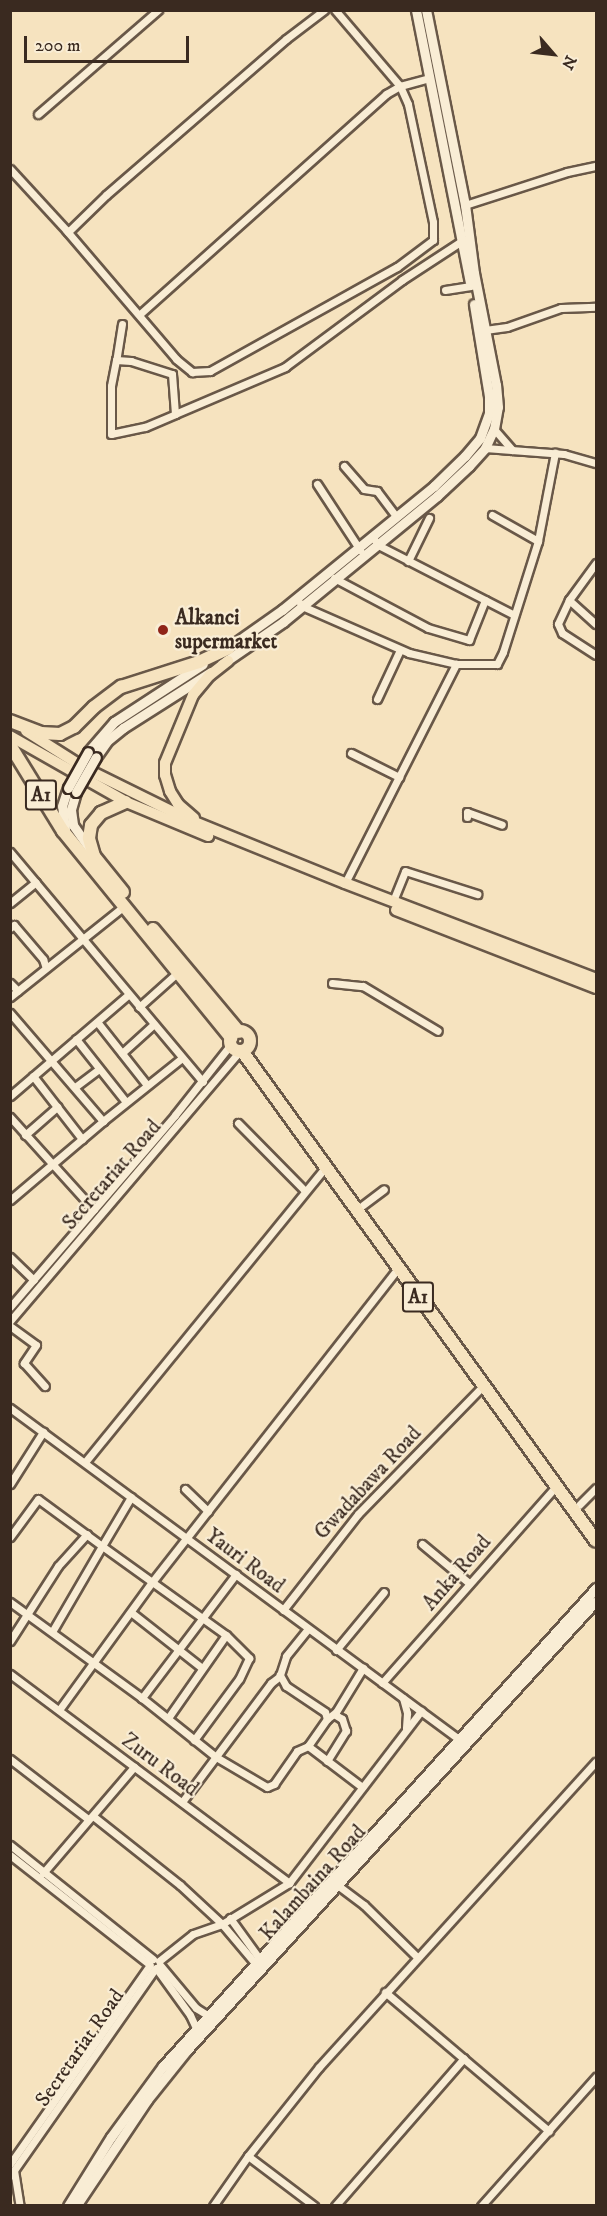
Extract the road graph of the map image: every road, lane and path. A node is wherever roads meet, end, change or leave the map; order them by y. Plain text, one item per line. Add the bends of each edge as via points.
1 (158, 10) edge
2 (324, 10) edge
3 (335, 10) edge
4 (417, 10) edge
5 (426, 10) edge
6 (429, 78) junction
7 (400, 86) junction
8 (38, 114) dead end
9 (597, 166) edge
10 (10, 169) edge
11 (465, 206) junction
12 (68, 232) junction
13 (460, 242) junction
14 (471, 286) junction
15 (446, 290) dead end
16 (597, 307) edge
17 (140, 314) junction
18 (122, 324) dead end
19 (485, 330) junction
20 (116, 360) junction
21 (175, 414) junction
22 (494, 429) junction
23 (485, 448) junction
24 (512, 450) junction
25 (555, 453) junction
26 (597, 463) edge
27 (344, 465) dead end
28 (317, 484) dead end
29 (492, 515) dead end
30 (396, 516) junction
31 (429, 518) dead end
32 (375, 541) junction
33 (538, 541) junction
34 (361, 551) junction
35 (408, 561) junction
36 (597, 563) edge
37 (332, 575) junction
38 (485, 600) junction
39 (568, 600) junction
40 (299, 602) junction
41 (514, 615) junction
42 (597, 624) edge
43 (400, 650) junction
44 (229, 654) junction
45 (597, 655) edge
46 (456, 664) junction
47 (377, 699) dead end
48 (10, 722) edge
49 (10, 736) edge
50 (10, 745) edge
51 (351, 753) dead end
52 (399, 777) junction
53 (72, 790) junction
54 (126, 802) junction
55 (467, 817) dead end
56 (502, 825) dead end
57 (215, 831) junction
58 (72, 843) junction
59 (10, 852) edge
60 (94, 856) junction
61 (36, 882) junction
62 (345, 883) junction
63 (477, 894) dead end
64 (393, 901) junction
65 (10, 903) edge
66 (124, 906) junction
67 (10, 927) edge
68 (82, 938) junction
69 (46, 968) junction
70 (178, 972) junction
71 (597, 979) edge
72 (10, 983) edge
73 (332, 983) dead end
74 (597, 988) edge
75 (18, 991) junction
76 (128, 995) junction
77 (10, 997) edge
78 (139, 1007) junction
79 (10, 1013) edge
80 (98, 1023) junction
81 (154, 1024) junction
82 (438, 1031) dead end
83 (76, 1039) junction
84 (239, 1044) junction
85 (122, 1053) junction
86 (182, 1058) junction
87 (53, 1060) junction
88 (99, 1069) junction
89 (33, 1077) junction
90 (203, 1082) junction
91 (147, 1084) junction
92 (75, 1087) junction
93 (10, 1096) edge
94 (126, 1102) junction
95 (57, 1107) junction
96 (10, 1117) edge
97 (103, 1121) junction
98 (238, 1123) dead end
99 (25, 1135) junction
100 (82, 1138) junction
101 (51, 1164) junction
102 (326, 1167) junction
103 (384, 1189) dead end
104 (305, 1191) junction
105 (10, 1200) edge
106 (363, 1205) junction
107 (94, 1210) junction
108 (10, 1257) edge
109 (398, 1268) junction
110 (34, 1280) junction
111 (10, 1307) edge
112 (10, 1321) edge
113 (10, 1326) edge
114 (484, 1385) junction
115 (45, 1386) dead end
116 (10, 1408) edge
117 (43, 1432) junction
118 (85, 1462) junction
119 (10, 1484) edge
120 (557, 1485) junction
121 (597, 1488) edge
122 (185, 1490) dead end
123 (131, 1497) junction
124 (579, 1504) junction
125 (208, 1510) junction
126 (597, 1526) edge
127 (87, 1534) junction
128 (10, 1537) edge
129 (187, 1538) junction
130 (597, 1540) edge
131 (422, 1544) dead end
132 (102, 1546) junction
133 (236, 1574) junction
134 (152, 1582) junction
135 (469, 1583) junction
136 (597, 1588) edge
137 (384, 1592) dead end
138 (597, 1601) edge
139 (10, 1602) edge
140 (283, 1610) junction
141 (132, 1613) junction
142 (29, 1616) junction
143 (203, 1620) junction
144 (308, 1629) junction
145 (52, 1632) junction
146 (226, 1635) junction
147 (10, 1641) edge
148 (179, 1650) junction
149 (336, 1650) junction
150 (95, 1663) junction
151 (202, 1668) junction
152 (363, 1668) junction
153 (10, 1674) edge
154 (280, 1676) junction
155 (382, 1683) junction
156 (142, 1698) junction
157 (403, 1698) junction
158 (59, 1710) junction
159 (421, 1712) junction
160 (334, 1714) junction
161 (168, 1718) junction
162 (327, 1719) junction
163 (406, 1731) junction
164 (194, 1740) junction
165 (460, 1740) junction
166 (308, 1746) junction
167 (216, 1757) junction
168 (10, 1759) edge
169 (327, 1761) junction
170 (597, 1762) edge
171 (134, 1767) junction
172 (362, 1787) junction
173 (182, 1802) junction
174 (91, 1817) junction
175 (10, 1845) edge
176 (10, 1855) edge
177 (42, 1874) junction
178 (289, 1883) junction
179 (336, 1884) junction
180 (230, 1918) junction
181 (222, 1924) junction
182 (417, 1957) junction
183 (257, 1960) junction
184 (155, 1964) junction
185 (385, 1992) junction
186 (207, 2015) junction
187 (196, 2028) junction
188 (464, 2058) junction
189 (597, 2077) edge
190 (549, 2131) junction
191 (248, 2156) junction
192 (12, 2169) edge
193 (20, 2205) edge
194 (68, 2205) edge
195 (76, 2205) edge
196 (213, 2205) edge
197 (314, 2205) edge
198 (334, 2205) edge
199 (481, 2205) edge

1 - 8 street
2 - 12 street via 106,195
3 - 7 street
4 - 6 street
5 - 11 street
6 - 7 street
6 - 13 street
7 - 17 street via 386,94
7 - 17 street via 408,104 433,222 434,237 429,244 397,267 210,371 198,373 186,368
9 - 11 street
10 - 12 street
11 - 19 street
12 - 17 street
13 - 14 street
13 - 21 street via 285,367
14 - 15 street
14 - 30 street via 488,384 487,421 480,438 465,456
16 - 19 street via 561,308 507,327
18 - 20 street
19 - 22 street via 497,398
20 - 21 street via 172,374
20 - 21 street via 111,386 111,434 145,427
22 - 23 street
22 - 24 street
23 - 24 street
23 - 32 street via 456,479
24 - 25 street
25 - 26 street
25 - 33 street
27 - 30 street via 364,489 377,491
28 - 34 street
29 - 33 street
30 - 32 street
31 - 35 street
32 - 34 street
32 - 35 street
33 - 41 street
34 - 37 street
35 - 38 street
36 - 39 street
37 - 38 street via 428,628 469,640
37 - 40 street
38 - 41 street
39 - 42 street
39 - 45 street via 559,620 560,630
40 - 43 street
40 - 44 street
41 - 46 street via 497,664
43 - 46 street
43 - 47 street
44 - 48 highway via 121,687 60,734 41,733
44 - 53 street, bridge via 114,722
44 - 57 main road via 193,695 165,763 167,783 178,804
46 - 52 street
48 - 57 main road via 116,785
49 - 54 main road
50 - 58 highway, A1
51 - 52 street
52 - 62 street
53 - 58 street via 62,815
53 - 60 street via 73,825
54 - 60 highway via 101,813 91,825
54 - 74 main road
55 - 56 street via 467,812
57 - 62 main road
58 - 66 highway, A1
59 - 61 street
60 - 84 highway, A1
61 - 65 street
61 - 68 street
62 - 64 main road
63 - 64 street via 405,871
64 - 71 main road
66 - 68 street
66 - 70 highway, A1
67 - 69 street via 14,925 21,932
68 - 69 street
68 - 76 street
69 - 75 street
70 - 78 street
70 - 84 highway, A1
72 - 75 street
73 - 82 street via 363,986
75 - 77 street
76 - 78 street
76 - 80 street
78 - 81 street
79 - 87 street
80 - 83 street
80 - 85 street
81 - 85 street
81 - 86 street
83 - 87 street
83 - 88 street
84 - 90 street, Secretariat Road
84 - 102 highway, A1
84 - 106 highway, A1
84 - 112 street, Secretariat Road
85 - 91 street
86 - 90 street
86 - 91 street
87 - 89 street
87 - 92 street
88 - 92 street
88 - 94 street
89 - 93 street
89 - 95 street
90 - 107 street, Secretariat Road
91 - 94 street
92 - 97 street
94 - 97 street
95 - 99 street
95 - 100 street
96 - 99 street
97 - 100 street
98 - 104 street
99 - 101 street
100 - 101 street
101 - 105 street
101 - 107 street
102 - 104 street
102 - 109 highway, A1
103 - 106 street
104 - 118 street
106 - 124 highway, A1
107 - 110 street, Secretariat Road
108 - 110 street
109 - 114 highway, A1
109 - 125 street
110 - 111 street, Secretariat Road
113 - 115 street via 36,1345 24,1364
114 - 120 highway, A1
114 - 140 street, Gwadabawa Road via 357,1514
116 - 117 street, Yauri Road
117 - 118 street, Yauri Road
117 - 119 street
118 - 123 street, Yauri Road
120 - 130 highway, A1
120 - 135 street, Anka Road
121 - 124 street
122 - 125 street
123 - 129 street, Yauri Road
123 - 132 street
124 - 126 highway, A1
125 - 129 street
127 - 128 street via 38,1499
127 - 132 street
127 - 142 street via 58,1566
129 - 133 street, Yauri Road
129 - 134 street
131 - 135 street
132 - 134 street
132 - 145 street
133 - 140 street, Yauri Road
133 - 143 street
134 - 141 street
134 - 143 street
135 - 155 street, Anka Road
136 - 165 street
137 - 149 street
138 - 179 street, Kalambaina Road
139 - 142 street
140 - 144 street, Yauri Road
141 - 148 street
141 - 150 street
142 - 145 street
142 - 147 street
143 - 146 street
143 - 148 street
144 - 149 street, Yauri Road
144 - 154 street via 286,1656
145 - 150 street
146 - 151 street
146 - 164 street via 247,1655 249,1662
148 - 151 street
148 - 156 street
149 - 152 street, Yauri Road
150 - 156 street
150 - 158 street
151 - 161 street
152 - 155 street, Yauri Road
152 - 160 street
153 - 158 street, Zuru Road
154 - 162 street via 285,1686 325,1712
154 - 167 street
155 - 157 street, Yauri Road
156 - 161 street
157 - 159 street, Yauri Road
157 - 163 street
158 - 171 street, Zuru Road
159 - 163 street
159 - 165 street, Yauri Road
160 - 162 street
160 - 169 street via 342,1719 346,1731
161 - 164 street
162 - 166 street
163 - 172 street
164 - 167 street
165 - 183 street
166 - 167 street via 297,1750 271,1787
166 - 169 street
167 - 173 street
168 - 174 street
169 - 172 street
170 - 182 street
171 - 173 street, Zuru Road
171 - 174 street
172 - 178 street
173 - 178 street, Zuru Road
174 - 177 street
174 - 181 street via 180,1885
175 - 177 street
176 - 177 street
177 - 184 street
178 - 180 street, Secretariat Road
179 - 182 street via 364,1905
179 - 195 street, Kalambaina Road via 166,2075
180 - 181 street, Secretariat Road
180 - 183 street
181 - 183 street
181 - 184 street, Secretariat Road via 193,1934
182 - 185 street
183 - 186 street
184 - 186 street
184 - 187 street
184 - 192 street, Secretariat Road
185 - 188 street
185 - 191 street
186 - 187 street
187 - 194 street via 111,2137
188 - 190 street
188 - 198 street
189 - 190 street
190 - 199 street
191 - 196 street
191 - 197 street
192 - 193 street

